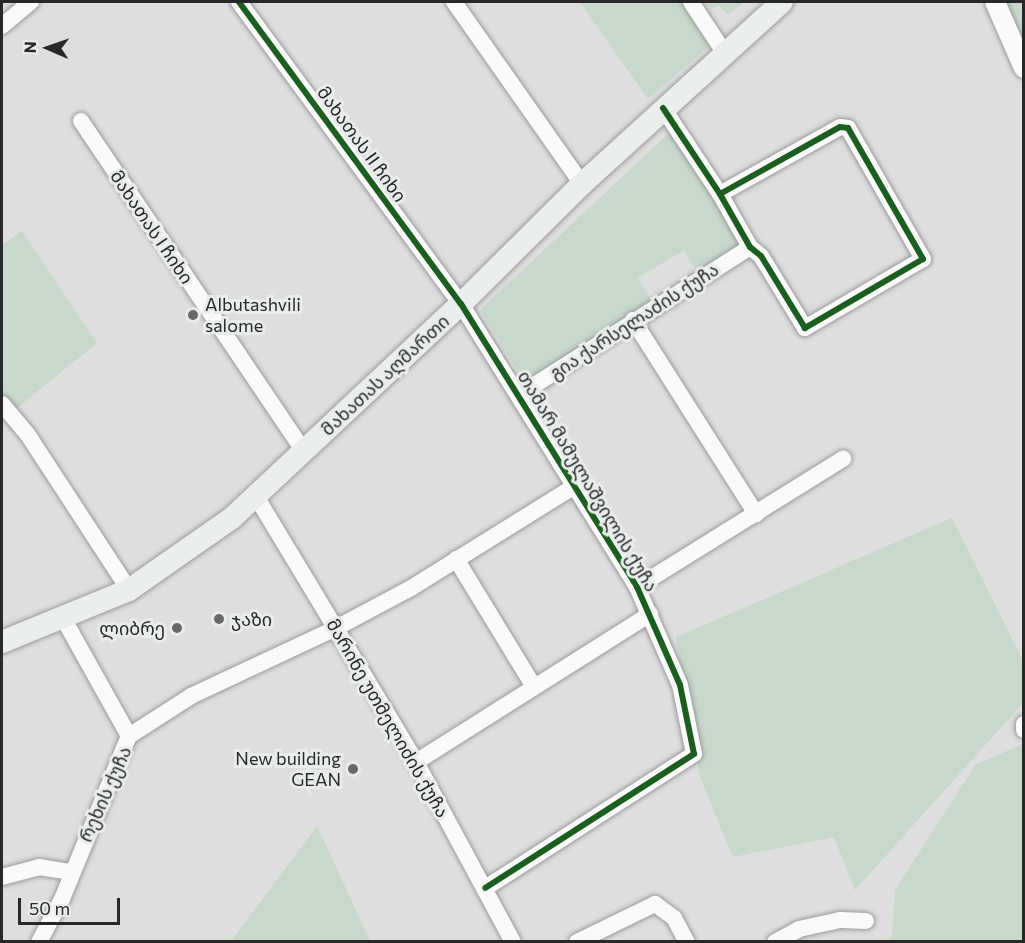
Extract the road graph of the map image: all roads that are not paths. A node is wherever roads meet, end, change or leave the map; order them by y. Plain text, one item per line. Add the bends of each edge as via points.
1 (31, 2) edge
2 (239, 2) edge
3 (454, 2) edge
4 (691, 2) edge
5 (782, 2) edge
6 (995, 2) edge
7 (2, 26) edge
8 (724, 52) junction
9 (1023, 68) edge
10 (663, 108) junction
11 (81, 121) dead end
12 (582, 184) junction
13 (720, 194) junction
14 (750, 247) junction
15 (461, 304) junction
16 (633, 320) junction
17 (519, 395) junction
18 (2, 404) edge
19 (304, 452) junction
20 (843, 459) dead end
21 (575, 486) junction
22 (257, 498) junction
23 (756, 514) junction
24 (456, 559) junction
25 (637, 587) junction
26 (129, 590) junction
27 (650, 614) junction
28 (63, 618) junction
29 (336, 628) junction
30 (2, 642) edge
31 (534, 687) junction
32 (129, 736) junction
33 (416, 762) junction
34 (70, 872) junction
35 (2, 877) edge
36 (485, 888) junction
37 (866, 921) dead end
38 (41, 941) edge
39 (513, 942) edge
40 (577, 942) edge
41 (687, 942) edge
42 (775, 942) edge

1 - 7 street
2 - 15 street, მახათას II ჩიხი
3 - 12 street
4 - 8 street
5 - 8 main road, მახათას აღმართი
6 - 9 street
8 - 10 main road, მახათას აღმართი
10 - 12 main road, მახათას აღმართი
10 - 13 street
11 - 19 street, მახათას I ჩიხი
12 - 15 main road, მახათას აღმართი
13 - 14 street
13 - 14 street via 840,127 848,128 923,259 805,328 761,256
14 - 16 street, გია ქარსელაძის ქუჩა
15 - 17 street, თამარ მამულაშვილის ქუჩა
15 - 19 main road, მახათას აღმართი
16 - 17 street, გია ქარსელაძის ქუჩა
16 - 23 street
17 - 21 street, თამარ მამულაშვილის ქუჩა
18 - 26 street via 28,435
19 - 22 main road, მახათას აღმართი
20 - 23 street
21 - 24 street
21 - 25 street, თამარ მამულაშვილის ქუჩა
22 - 26 main road, მახათას აღმართი
22 - 29 street, მარინე უთმელიძის ქუჩა
23 - 25 street
24 - 29 street
24 - 31 street
25 - 27 street, თამარ მამულაშვილის ქუჩა
26 - 28 main road, მახათას აღმართი
27 - 31 street
27 - 36 street, თამარ მამულაშვილის ქუჩა via 680,686 694,754
28 - 30 main road, მახათას აღმართი
28 - 32 street, რეხის ქუჩა
29 - 32 street via 191,696
29 - 33 street, მარინე უთმელიძის ქუჩა
31 - 33 street
32 - 34 street, რეხის ქუჩა
33 - 36 street, მარინე უთმელიძის ქუჩა
34 - 35 street via 39,867
34 - 38 street, რეხის ქუჩა
36 - 39 street, მარინე უთმელიძის ქუჩა
37 - 42 street via 840,920 799,929
40 - 41 street via 654,904 674,918

